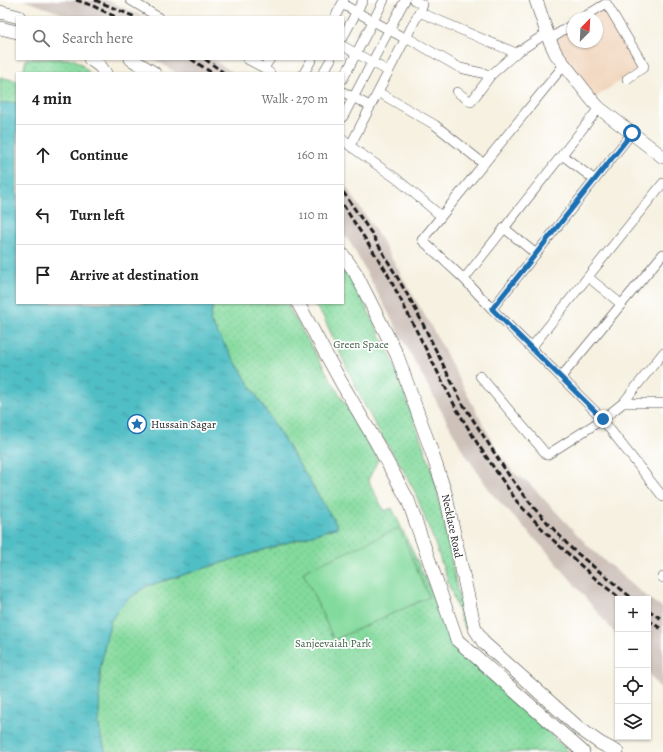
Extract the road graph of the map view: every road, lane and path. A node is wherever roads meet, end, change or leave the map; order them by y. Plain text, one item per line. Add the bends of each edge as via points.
1 (130, 0) edge
2 (363, 0) edge
3 (384, 0) edge
4 (405, 0) edge
5 (414, 0) edge
6 (536, 0) edge
7 (342, 1) edge
8 (0, 12) edge
9 (356, 12) junction
10 (419, 12) junction
11 (592, 12) edge
12 (16, 16) edge
13 (156, 16) edge
14 (335, 16) edge
15 (373, 21) junction
16 (567, 27) edge
17 (0, 28) edge
18 (389, 30) junction
19 (16, 32) edge
20 (344, 35) edge
21 (548, 36) junction
22 (406, 38) junction
23 (344, 47) edge
24 (516, 53) junction
25 (356, 54) junction
26 (133, 60) edge
27 (249, 60) edge
28 (270, 60) edge
29 (312, 60) edge
30 (330, 60) edge
31 (372, 62) junction
32 (564, 65) junction
33 (267, 71) edge
34 (152, 72) edge
35 (306, 72) edge
36 (324, 72) edge
37 (388, 72) junction
38 (491, 75) junction
39 (344, 77) edge
40 (627, 79) dead end
41 (378, 92) junction
42 (457, 92) dead end
43 (344, 93) edge
44 (353, 98) junction
45 (370, 106) junction
46 (599, 108) junction
47 (344, 114) edge
48 (632, 133) junction
49 (344, 141) edge
50 (350, 146) junction
51 (562, 155) junction
52 (663, 157) edge
53 (484, 164) junction
54 (595, 180) junction
55 (663, 183) edge
56 (441, 216) junction
57 (504, 228) junction
58 (536, 254) junction
59 (663, 254) edge
60 (344, 256) edge
61 (588, 277) junction
62 (464, 279) junction
63 (299, 304) edge
64 (621, 304) junction
65 (492, 309) junction
66 (531, 348) junction
67 (662, 357) edge
68 (480, 376) dead end
69 (561, 377) junction
70 (623, 403) junction
71 (663, 403) edge
72 (603, 419) junction
73 (663, 497) edge
74 (475, 629) junction
75 (457, 640) junction
76 (598, 748) edge
77 (583, 752) edge
78 (617, 752) edge

1 - 13 street
2 - 9 street
3 - 15 street
4 - 18 street
5 - 10 street via 423,5
6 - 21 main road
7 - 9 street
7 - 14 street
8 - 12 main road
9 - 15 street
9 - 20 street
10 - 22 street
10 - 24 street
11 - 40 street via 607,4 644,66
15 - 18 street
15 - 25 street
16 - 21 street
17 - 19 main road
18 - 22 street
18 - 31 street
21 - 24 street
21 - 32 main road
22 - 37 street
22 - 38 street via 460,68
23 - 25 street
24 - 38 street
25 - 31 street
25 - 39 street
26 - 34 main road
27 - 33 street
28 - 33 street
29 - 35 street
30 - 36 street
31 - 37 street
31 - 44 street
32 - 46 main road
32 - 53 street
37 - 41 street
38 - 42 street via 471,102
41 - 45 street
41 - 53 street via 435,125
43 - 44 street
44 - 45 street
44 - 47 street
45 - 50 street
46 - 48 main road
46 - 51 street
48 - 52 main road
48 - 54 street
49 - 50 street
50 - 56 street via 397,179
51 - 54 street
51 - 57 street
53 - 56 street
54 - 58 street
55 - 61 street
56 - 62 street via 422,240
57 - 58 street
57 - 62 street
58 - 65 street
59 - 64 street
60 - 74 main road, Necklace Road via 355,272 397,355 431,450 445,492
61 - 64 street
61 - 66 street
62 - 65 street
63 - 75 main road via 408,500
64 - 69 street
65 - 66 street
66 - 69 street
67 - 70 street
68 - 72 street via 547,455
69 - 72 street
70 - 71 street
70 - 72 street
72 - 73 street
74 - 75 main road
74 - 76 main road, Necklace Road via 484,643
75 - 77 main road
76 - 78 main road, Necklace Road

